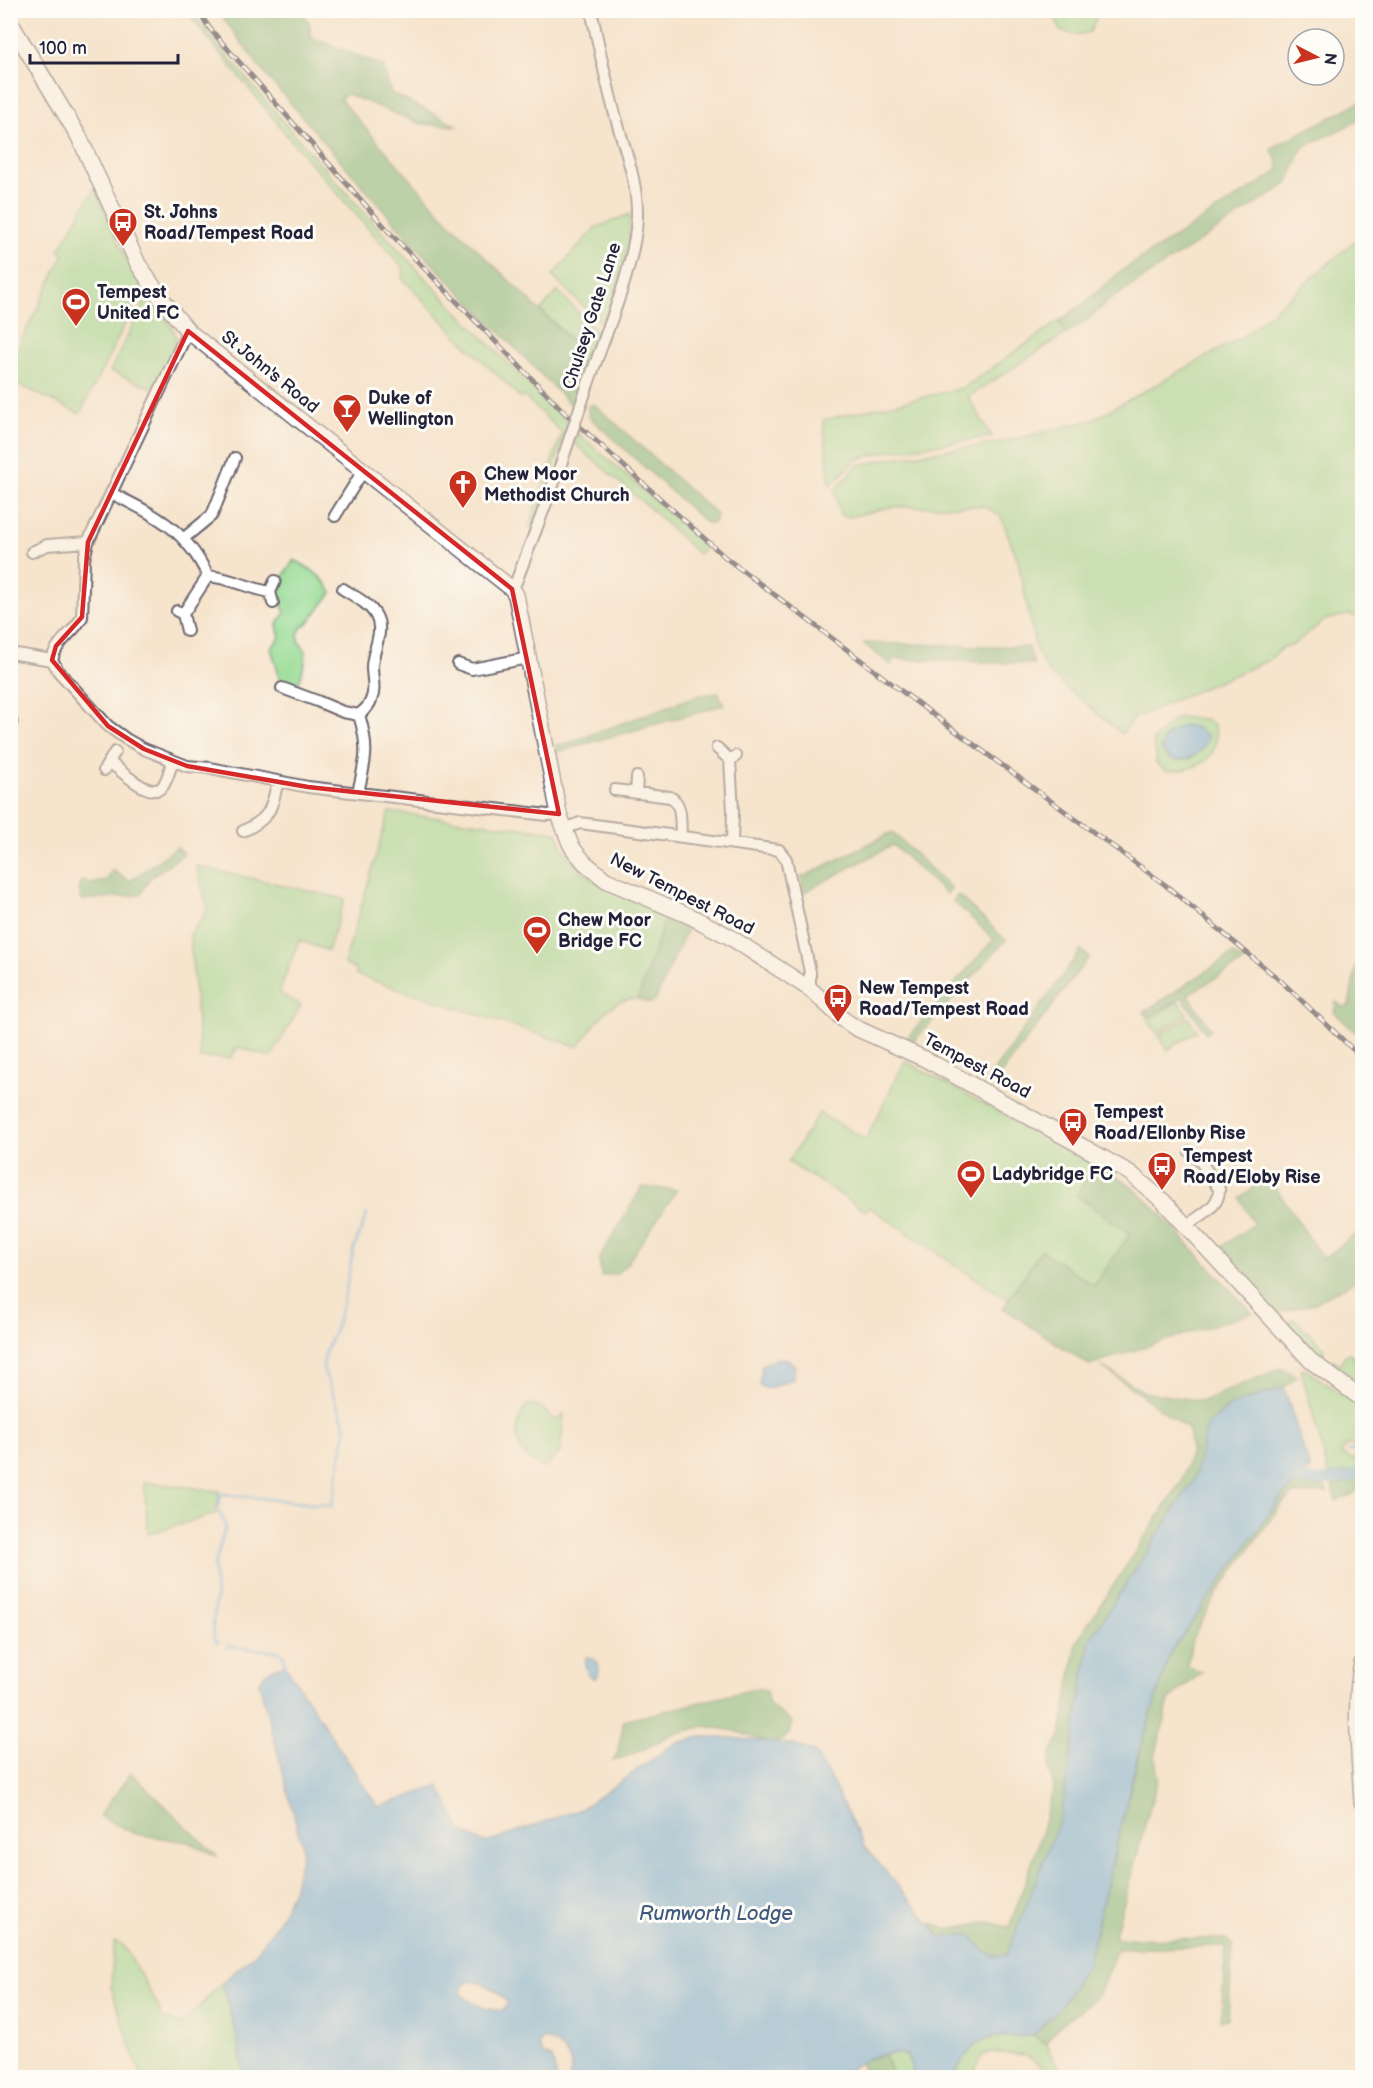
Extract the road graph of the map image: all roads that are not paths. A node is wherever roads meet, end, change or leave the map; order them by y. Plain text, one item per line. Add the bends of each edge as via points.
1 (591, 10) edge
2 (10, 22) edge
3 (188, 331) junction
4 (235, 458) dead end
5 (363, 471) junction
6 (111, 493) junction
7 (335, 516) dead end
8 (183, 538) junction
9 (88, 542) junction
10 (32, 552) dead end
11 (208, 576) junction
12 (343, 589) dead end
13 (512, 589) junction
14 (272, 592) dead end
15 (187, 631) dead end
16 (10, 653) edge
17 (528, 658) junction
18 (52, 660) junction
19 (458, 664) dead end
20 (282, 688) dead end
21 (359, 715) junction
22 (717, 748) dead end
23 (110, 761) dead end
24 (173, 761) junction
25 (638, 777) dead end
26 (278, 781) junction
27 (615, 790) dead end
28 (358, 792) junction
29 (636, 793) junction
30 (562, 821) junction
31 (243, 831) dead end
32 (681, 836) junction
33 (732, 843) junction
34 (810, 989) junction
35 (1190, 1152) dead end
36 (1186, 1226) junction
37 (1362, 1399) edge
38 (1362, 1663) edge
39 (1362, 1803) edge

1 - 13 street, Chulsey Gate Lane, bridge via 633,174 637,217 634,242 561,464
2 - 3 street, St John's Road via 79,137 138,264
3 - 5 street, St John's Road
3 - 6 street
4 - 8 street via 234,472 212,515
5 - 7 street
5 - 13 street, St John's Road
6 - 8 street via 158,517
6 - 9 street
8 - 11 street
9 - 10 street via 47,545
9 - 18 street via 82,616 56,646
11 - 14 street
11 - 15 street via 180,613
12 - 21 street via 369,607 380,629 372,667 373,694
13 - 17 street
16 - 18 street
17 - 19 street via 468,673
17 - 30 street
18 - 24 street via 108,726
20 - 21 street
21 - 28 street via 366,757
22 - 33 street via 733,758
23 - 24 street via 135,782 157,790
24 - 26 street
25 - 29 street
26 - 28 street
26 - 31 street via 270,813 262,826
27 - 29 street
28 - 30 street via 547,815
29 - 32 street via 676,800
30 - 32 street
30 - 34 street, New Tempest Road via 574,850 606,880 692,917
32 - 33 street
33 - 34 street via 783,852 810,972
34 - 36 street, Tempest Road via 856,1028 927,1060 1113,1162 1145,1185
35 - 36 street via 1201,1162 1219,1194 1212,1206
36 - 37 street, Tempest Road via 1311,1361
38 - 39 street

